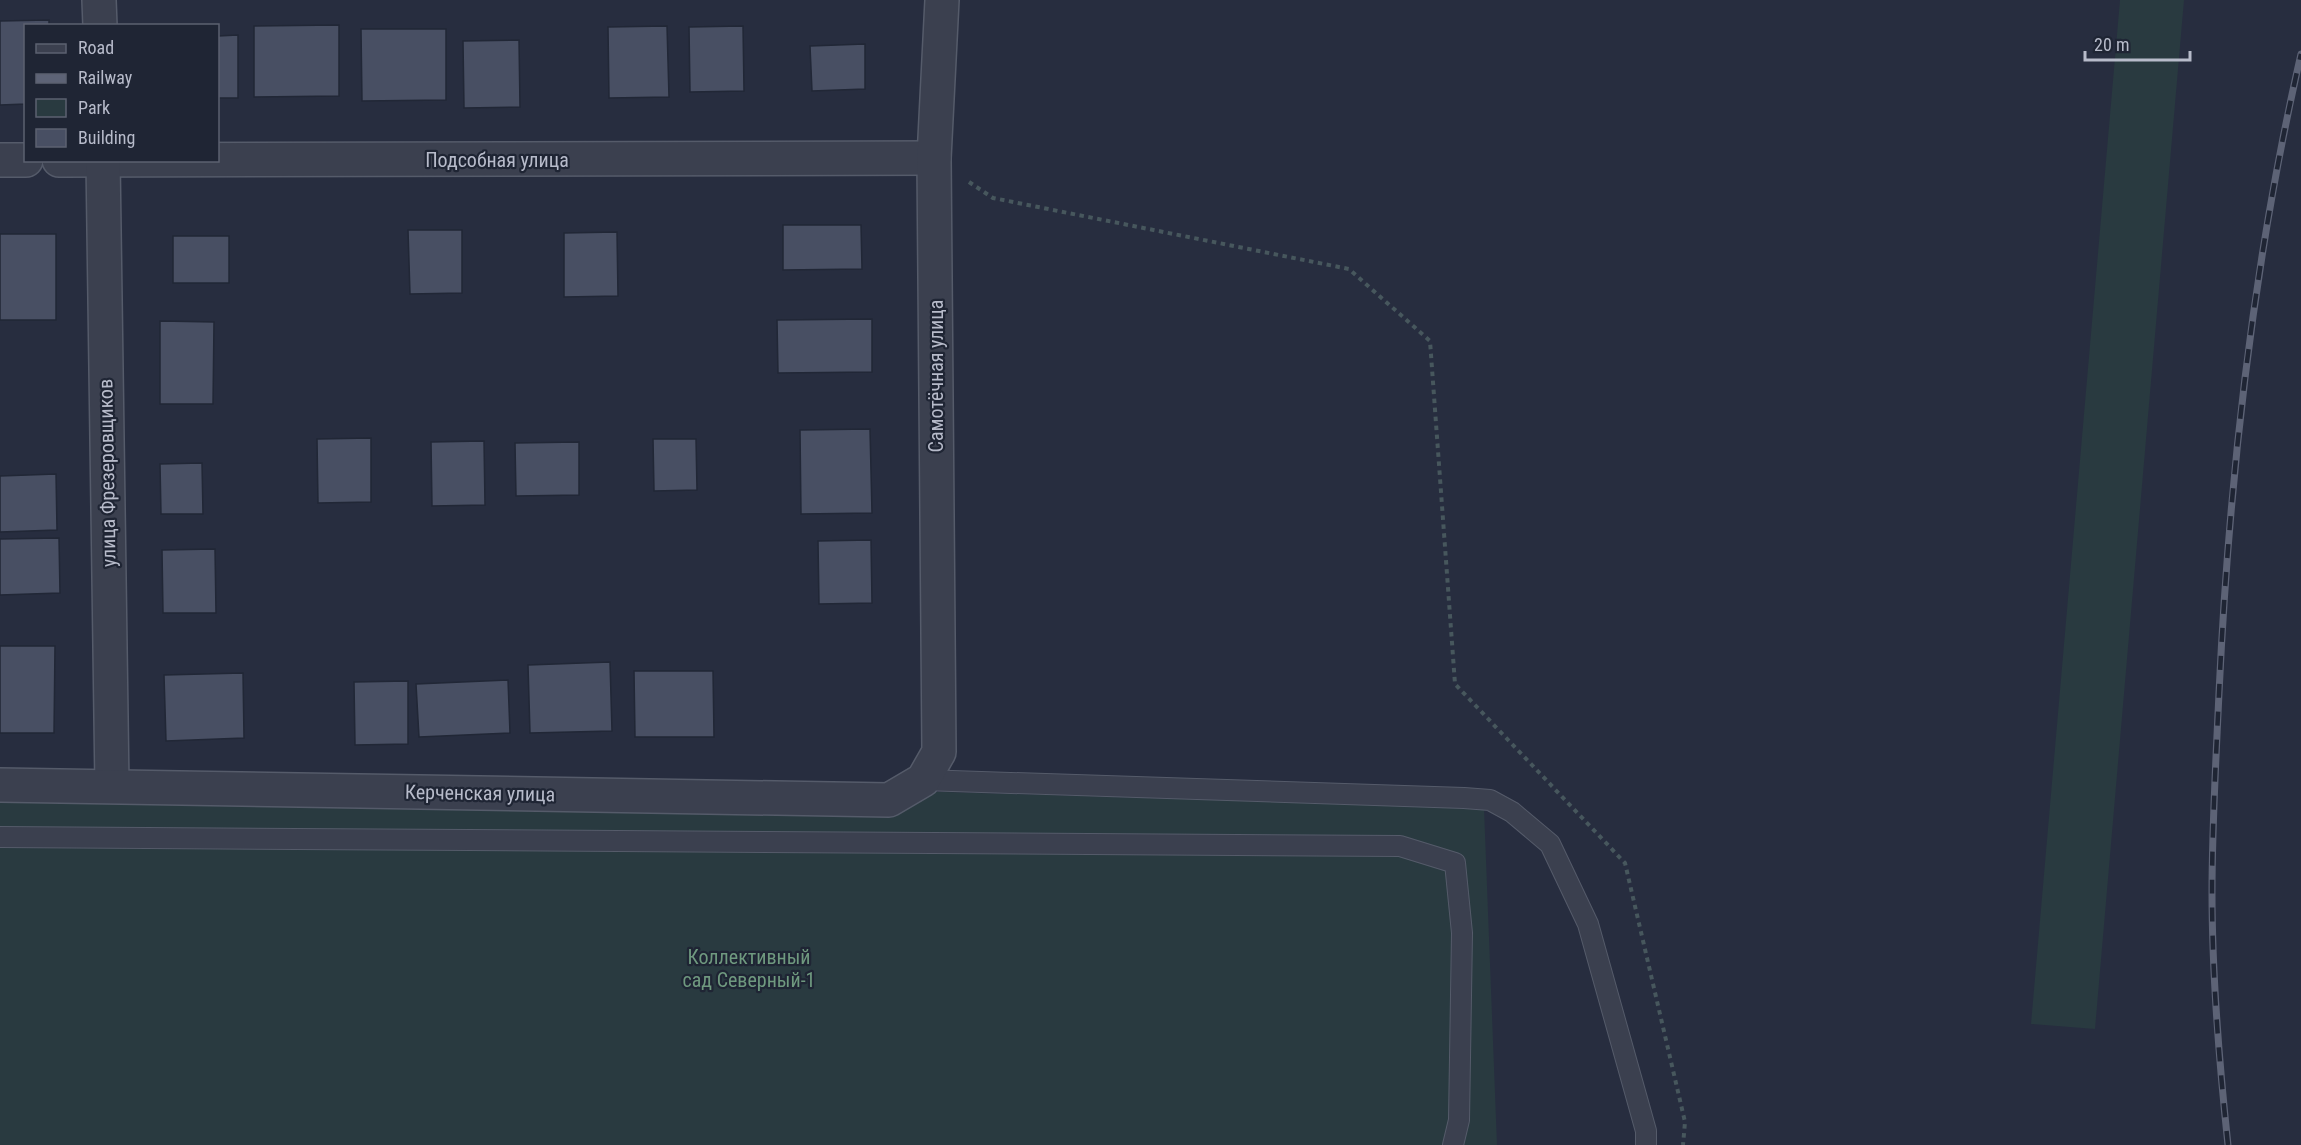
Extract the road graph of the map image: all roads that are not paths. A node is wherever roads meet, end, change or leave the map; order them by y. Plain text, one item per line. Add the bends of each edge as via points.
1 (99, 0) edge
2 (942, 0) edge
3 (100, 24) edge
4 (934, 158) junction
5 (0, 160) edge
6 (24, 160) edge
7 (219, 161) edge
8 (103, 162) edge
9 (939, 752) joint
10 (923, 780) junction
11 (0, 785) edge
12 (112, 786) junction
13 (0, 837) edge
14 (1453, 1145) edge
15 (1646, 1145) edge

1 - 3 street
2 - 4 street, Самотёчная улица
4 - 7 street, Подсобная улица
4 - 9 street, Самотёчная улица
5 - 6 street
8 - 12 street, улица Фрезеровщиков
9 - 10 street, Керченская улица
10 - 12 street, Керченская улица via 889,800
10 - 15 lane via 1490,800 1512,812 1550,844 1588,924 1646,1131
11 - 12 street, Керченская улица
13 - 14 lane via 1400,846 1455,863 1462,933 1459,1120

